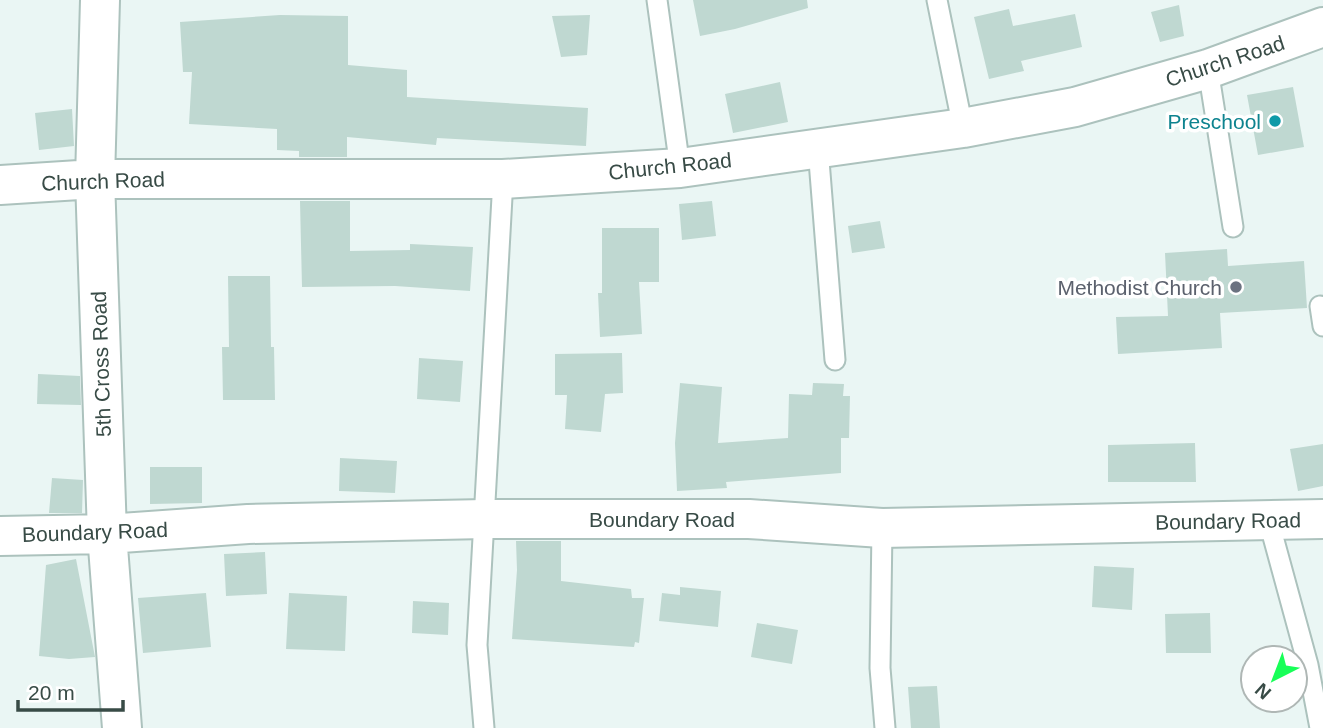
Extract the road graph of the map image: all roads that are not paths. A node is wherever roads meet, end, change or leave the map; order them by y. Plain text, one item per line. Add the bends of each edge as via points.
1 (100, 0) edge
2 (657, 0) edge
3 (937, 0) edge
4 (1323, 27) edge
5 (1208, 69) junction
6 (963, 128) junction
7 (818, 148) junction
8 (680, 168) junction
9 (95, 179) junction
10 (503, 179) junction
11 (0, 185) edge
12 (1233, 227) dead end
13 (1320, 306) dead end
14 (1323, 326) edge
15 (835, 360) dead end
16 (485, 519) junction
17 (1323, 519) edge
18 (1269, 522) junction
19 (882, 528) junction
20 (107, 534) junction
21 (0, 536) edge
22 (1316, 665) edge
23 (122, 728) edge
24 (484, 728) edge
25 (886, 728) edge
26 (1320, 728) edge

1 - 9 street, 5th Cross Road
2 - 8 lane
3 - 6 lane
4 - 5 street, Church Road
5 - 6 street, Church Road via 1075,107
5 - 12 lane
6 - 7 street, Church Road
7 - 8 street, Church Road
7 - 15 lane
8 - 10 street, Church Road
9 - 10 street, Church Road
9 - 11 street, Church Road
9 - 20 street, 5th Cross Road
10 - 16 lane
13 - 14 lane
16 - 19 street, Boundary Road via 750,519
16 - 20 street, Boundary Road via 248,524
16 - 24 lane via 477,645
17 - 18 street, Boundary Road
18 - 19 street, Boundary Road
18 - 22 lane
19 - 25 lane via 880,668
20 - 21 street, Boundary Road
20 - 23 street, 5th Cross Road
22 - 26 lane

